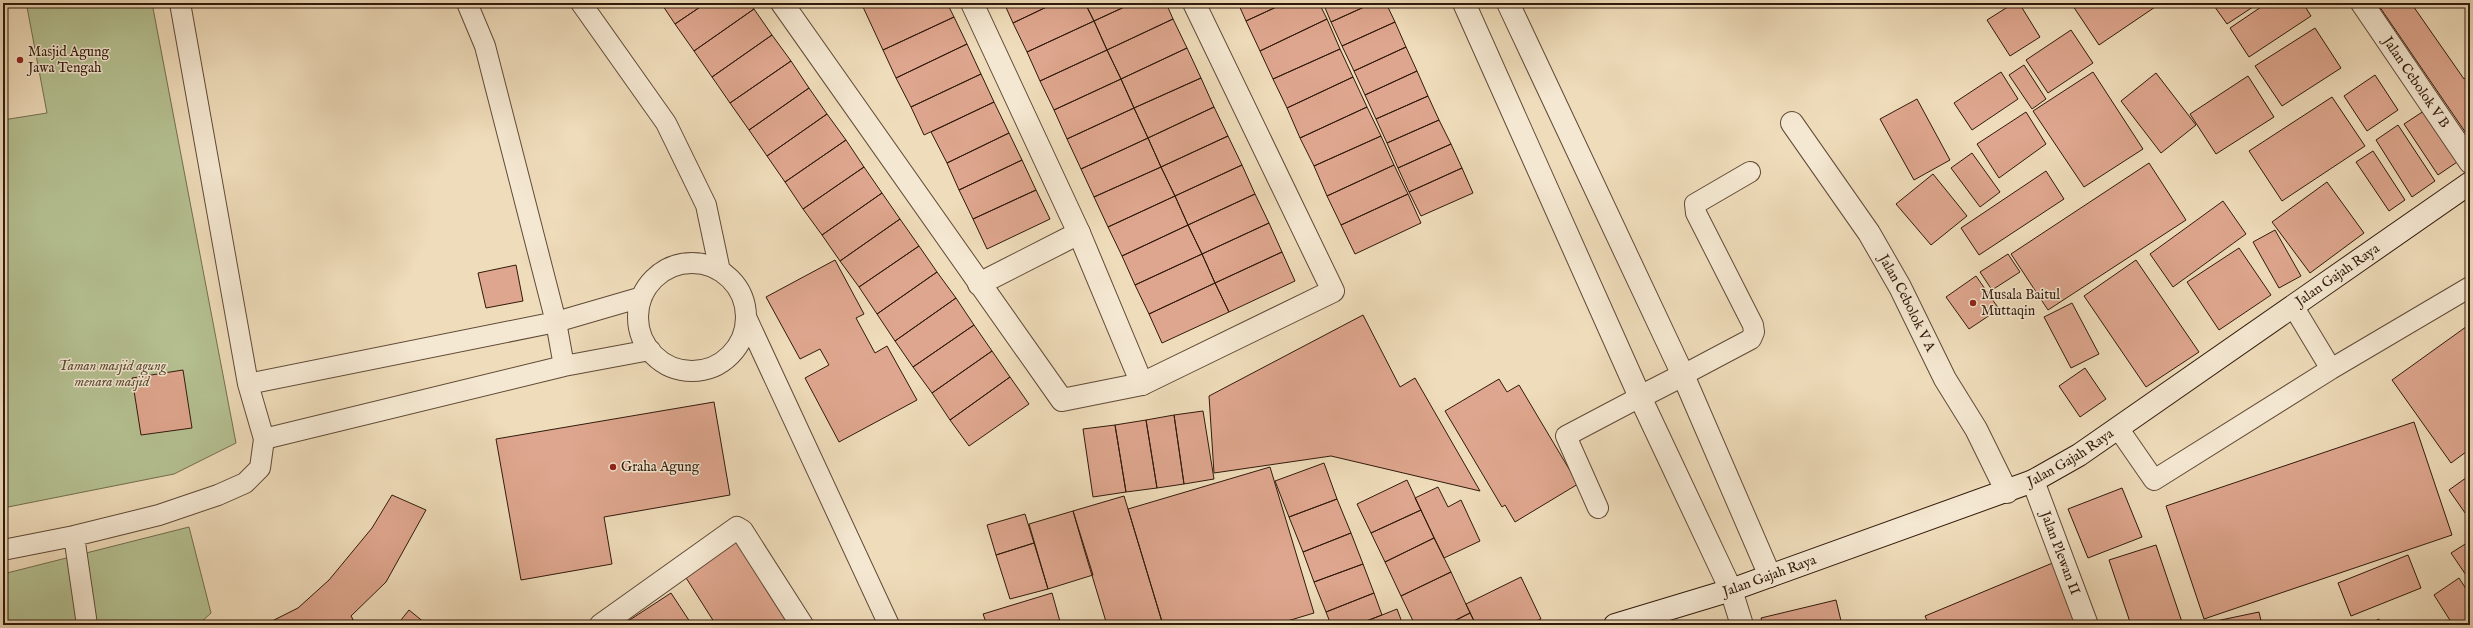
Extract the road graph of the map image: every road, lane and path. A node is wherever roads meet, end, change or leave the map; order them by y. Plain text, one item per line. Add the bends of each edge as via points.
1 (180, 3) edge
2 (467, 3) edge
3 (581, 3) edge
4 (782, 3) edge
5 (972, 3) edge
6 (1194, 3) edge
7 (1464, 3) edge
8 (2362, 3) edge
9 (1511, 4) edge
10 (1792, 122) dead end
11 (2470, 162) edge
12 (1750, 172) dead end
13 (2470, 183) edge
14 (1079, 233) junction
15 (720, 271) junction
16 (979, 284) junction
17 (2470, 287) edge
18 (642, 297) junction
19 (2293, 306) junction
20 (746, 317) junction
21 (556, 322) junction
22 (650, 350) junction
23 (564, 366) junction
24 (2330, 369) junction
25 (1683, 375) junction
26 (248, 384) junction
27 (1142, 384) junction
28 (1640, 397) junction
29 (2118, 428) junction
30 (264, 439) junction
31 (2033, 481) junction
32 (2007, 492) junction
33 (1598, 508) dead end
34 (74, 536) junction
35 (3, 550) edge
36 (1770, 576) junction
37 (1731, 590) junction
38 (87, 625) edge
39 (601, 625) edge
40 (802, 625) edge
41 (889, 625) edge
42 (1615, 625) edge
43 (1742, 625) edge
44 (2087, 625) edge

1 - 26 lane
2 - 21 lane via 485,46
3 - 15 lane via 666,123 706,204
4 - 16 street
5 - 14 street
6 - 27 street via 1333,291
7 - 28 street
8 - 11 street, Jalan Cebolok V B
9 - 25 street
10 - 32 street, Jalan Cebolok V A via 1869,233 1900,287 1945,379 1976,429
12 - 25 lane via 1695,204 1696,213 1753,325 1754,332 1751,339
13 - 19 street, Jalan Gajah Raya
14 - 16 street
14 - 27 street
15 - 18 lane via 690,263 675,266 661,273 650,283
15 - 20 lane via 734,283 743,299
16 - 27 street via 1062,400
17 - 24 lane
18 - 21 lane
18 - 22 lane via 638,315 641,334
19 - 24 lane
19 - 29 street, Jalan Gajah Raya
20 - 22 lane via 742,339 729,357 710,369 688,372 666,365
20 - 41 lane
21 - 23 lane
21 - 26 lane
22 - 23 lane
23 - 30 lane
24 - 29 lane via 2154,480
25 - 28 street
25 - 36 street
26 - 30 lane
28 - 33 lane via 1566,436
28 - 37 street
29 - 31 street, Jalan Gajah Raya via 2079,455
30 - 34 lane via 260,468 245,483 159,515
31 - 32 street, Jalan Gajah Raya
31 - 44 street, Jalan Plewan II
32 - 36 street, Jalan Gajah Raya
34 - 35 lane
34 - 38 lane
36 - 37 street, Jalan Gajah Raya
37 - 42 street, Jalan Gajah Raya
37 - 43 street
39 - 40 street via 735,528 742,531

